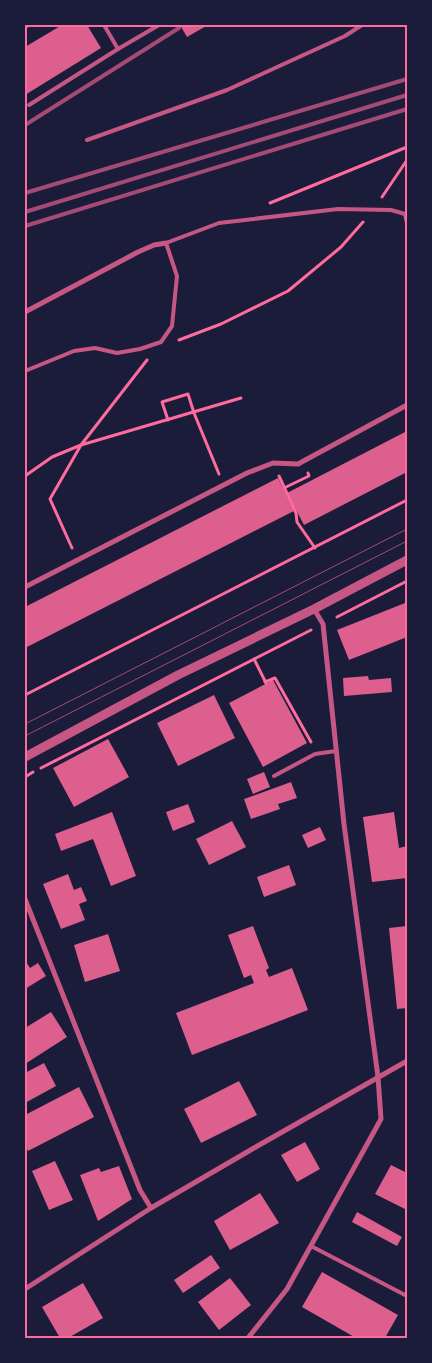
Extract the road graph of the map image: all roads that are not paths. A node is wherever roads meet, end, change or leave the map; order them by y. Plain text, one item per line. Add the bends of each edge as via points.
1 (28, 25) edge
2 (104, 25) edge
3 (159, 25) edge
4 (362, 25) edge
5 (25, 27) edge
6 (118, 49) junction
7 (29, 105) dead end
8 (87, 140) dead end
9 (407, 223) edge
10 (166, 243) junction
11 (25, 312) edge
12 (25, 371) edge
13 (407, 405) edge
14 (407, 560) edge
15 (25, 587) edge
16 (314, 609) junction
17 (336, 751) junction
18 (25, 757) edge
19 (274, 776) dead end
20 (25, 900) edge
21 (407, 1061) edge
22 (378, 1078) junction
23 (151, 1208) junction
24 (310, 1246) junction
25 (25, 1289) edge
26 (407, 1296) edge
27 (248, 1338) edge

1 - 5 lane
2 - 6 lane
3 - 6 lane
4 - 8 lane via 345,36 227,90
6 - 7 lane
9 - 10 lane via 405,214 391,210 338,209 219,224
10 - 11 street via 138,252
10 - 12 lane via 177,276 172,326 161,342 117,353 95,348 74,351
13 - 15 street via 298,464 274,463 247,473
14 - 16 street
16 - 17 street via 323,624
16 - 18 street via 178,675
17 - 19 lane via 315,754
17 - 22 street
20 - 23 street via 140,1190
21 - 22 street
22 - 23 street
22 - 24 street via 381,1119
23 - 25 street
24 - 26 lane
24 - 27 street via 287,1289

